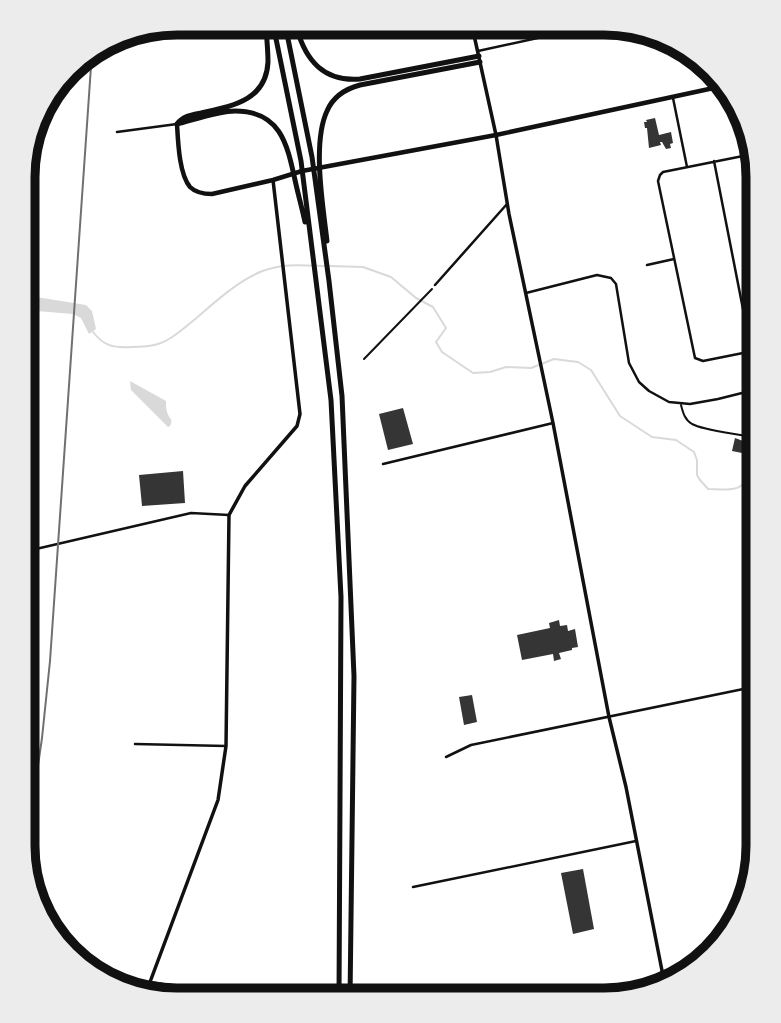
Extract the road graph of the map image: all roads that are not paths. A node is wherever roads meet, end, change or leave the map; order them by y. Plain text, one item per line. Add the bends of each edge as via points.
1 (266, 35) edge
2 (275, 35) edge
3 (287, 35) edge
4 (299, 35) edge
5 (474, 35) edge
6 (554, 35) edge
7 (479, 56) junction
8 (715, 88) edge
9 (673, 97) junction
10 (177, 124) junction
11 (117, 132) dead end
12 (495, 135) junction
13 (744, 156) edge
14 (714, 161) junction
15 (687, 167) junction
16 (317, 178) junction
17 (273, 180) junction
18 (508, 203) junction
19 (312, 249) junction
20 (674, 259) junction
21 (647, 265) dead end
22 (435, 285) road end
23 (526, 293) junction
24 (746, 326) edge
25 (746, 353) edge
26 (746, 392) edge
27 (681, 404) junction
28 (552, 423) junction
29 (746, 436) edge
30 (383, 464) dead end
31 (229, 515) junction
32 (35, 549) edge
33 (746, 688) edge
34 (609, 717) junction
35 (135, 744) dead end
36 (226, 746) junction
37 (446, 757) dead end
38 (636, 841) junction
39 (413, 887) dead end
40 (663, 975) edge
41 (150, 982) junction
42 (150, 985) edge
43 (190, 988) edge
44 (339, 988) edge
45 (350, 988) edge

1 - 10 highway via 268,63 259,88 231,106 185,117
2 - 19 highway via 301,161
3 - 16 highway
4 - 7 highway via 312,61 330,75 345,79
5 - 7 street
6 - 7 street
7 - 12 street
7 - 16 highway via 360,85 334,99 321,127
8 - 9 main road
9 - 12 main road
9 - 15 street
10 - 11 street
10 - 17 main road via 181,160 193,190 212,194
10 - 19 highway via 232,110 261,115 280,132
12 - 17 main road
12 - 18 street
13 - 14 street
14 - 15 street
14 - 24 street
15 - 20 street via 663,172 659,181
16 - 45 highway via 342,396 354,676
17 - 31 street via 300,414 297,426 245,486
18 - 22 street
18 - 23 street
19 - 44 highway via 331,400 341,597
20 - 21 street
20 - 25 street via 695,358 703,361
23 - 27 street via 597,275 611,278 634,373 657,397
23 - 28 street
26 - 27 street
27 - 29 lane via 690,423
28 - 30 street
28 - 34 street
31 - 32 street via 191,513
31 - 36 street
33 - 34 street
34 - 37 street via 471,745
34 - 38 street
35 - 36 street
36 - 41 street via 218,800
38 - 39 street
38 - 40 street
41 - 42 street
41 - 43 street

